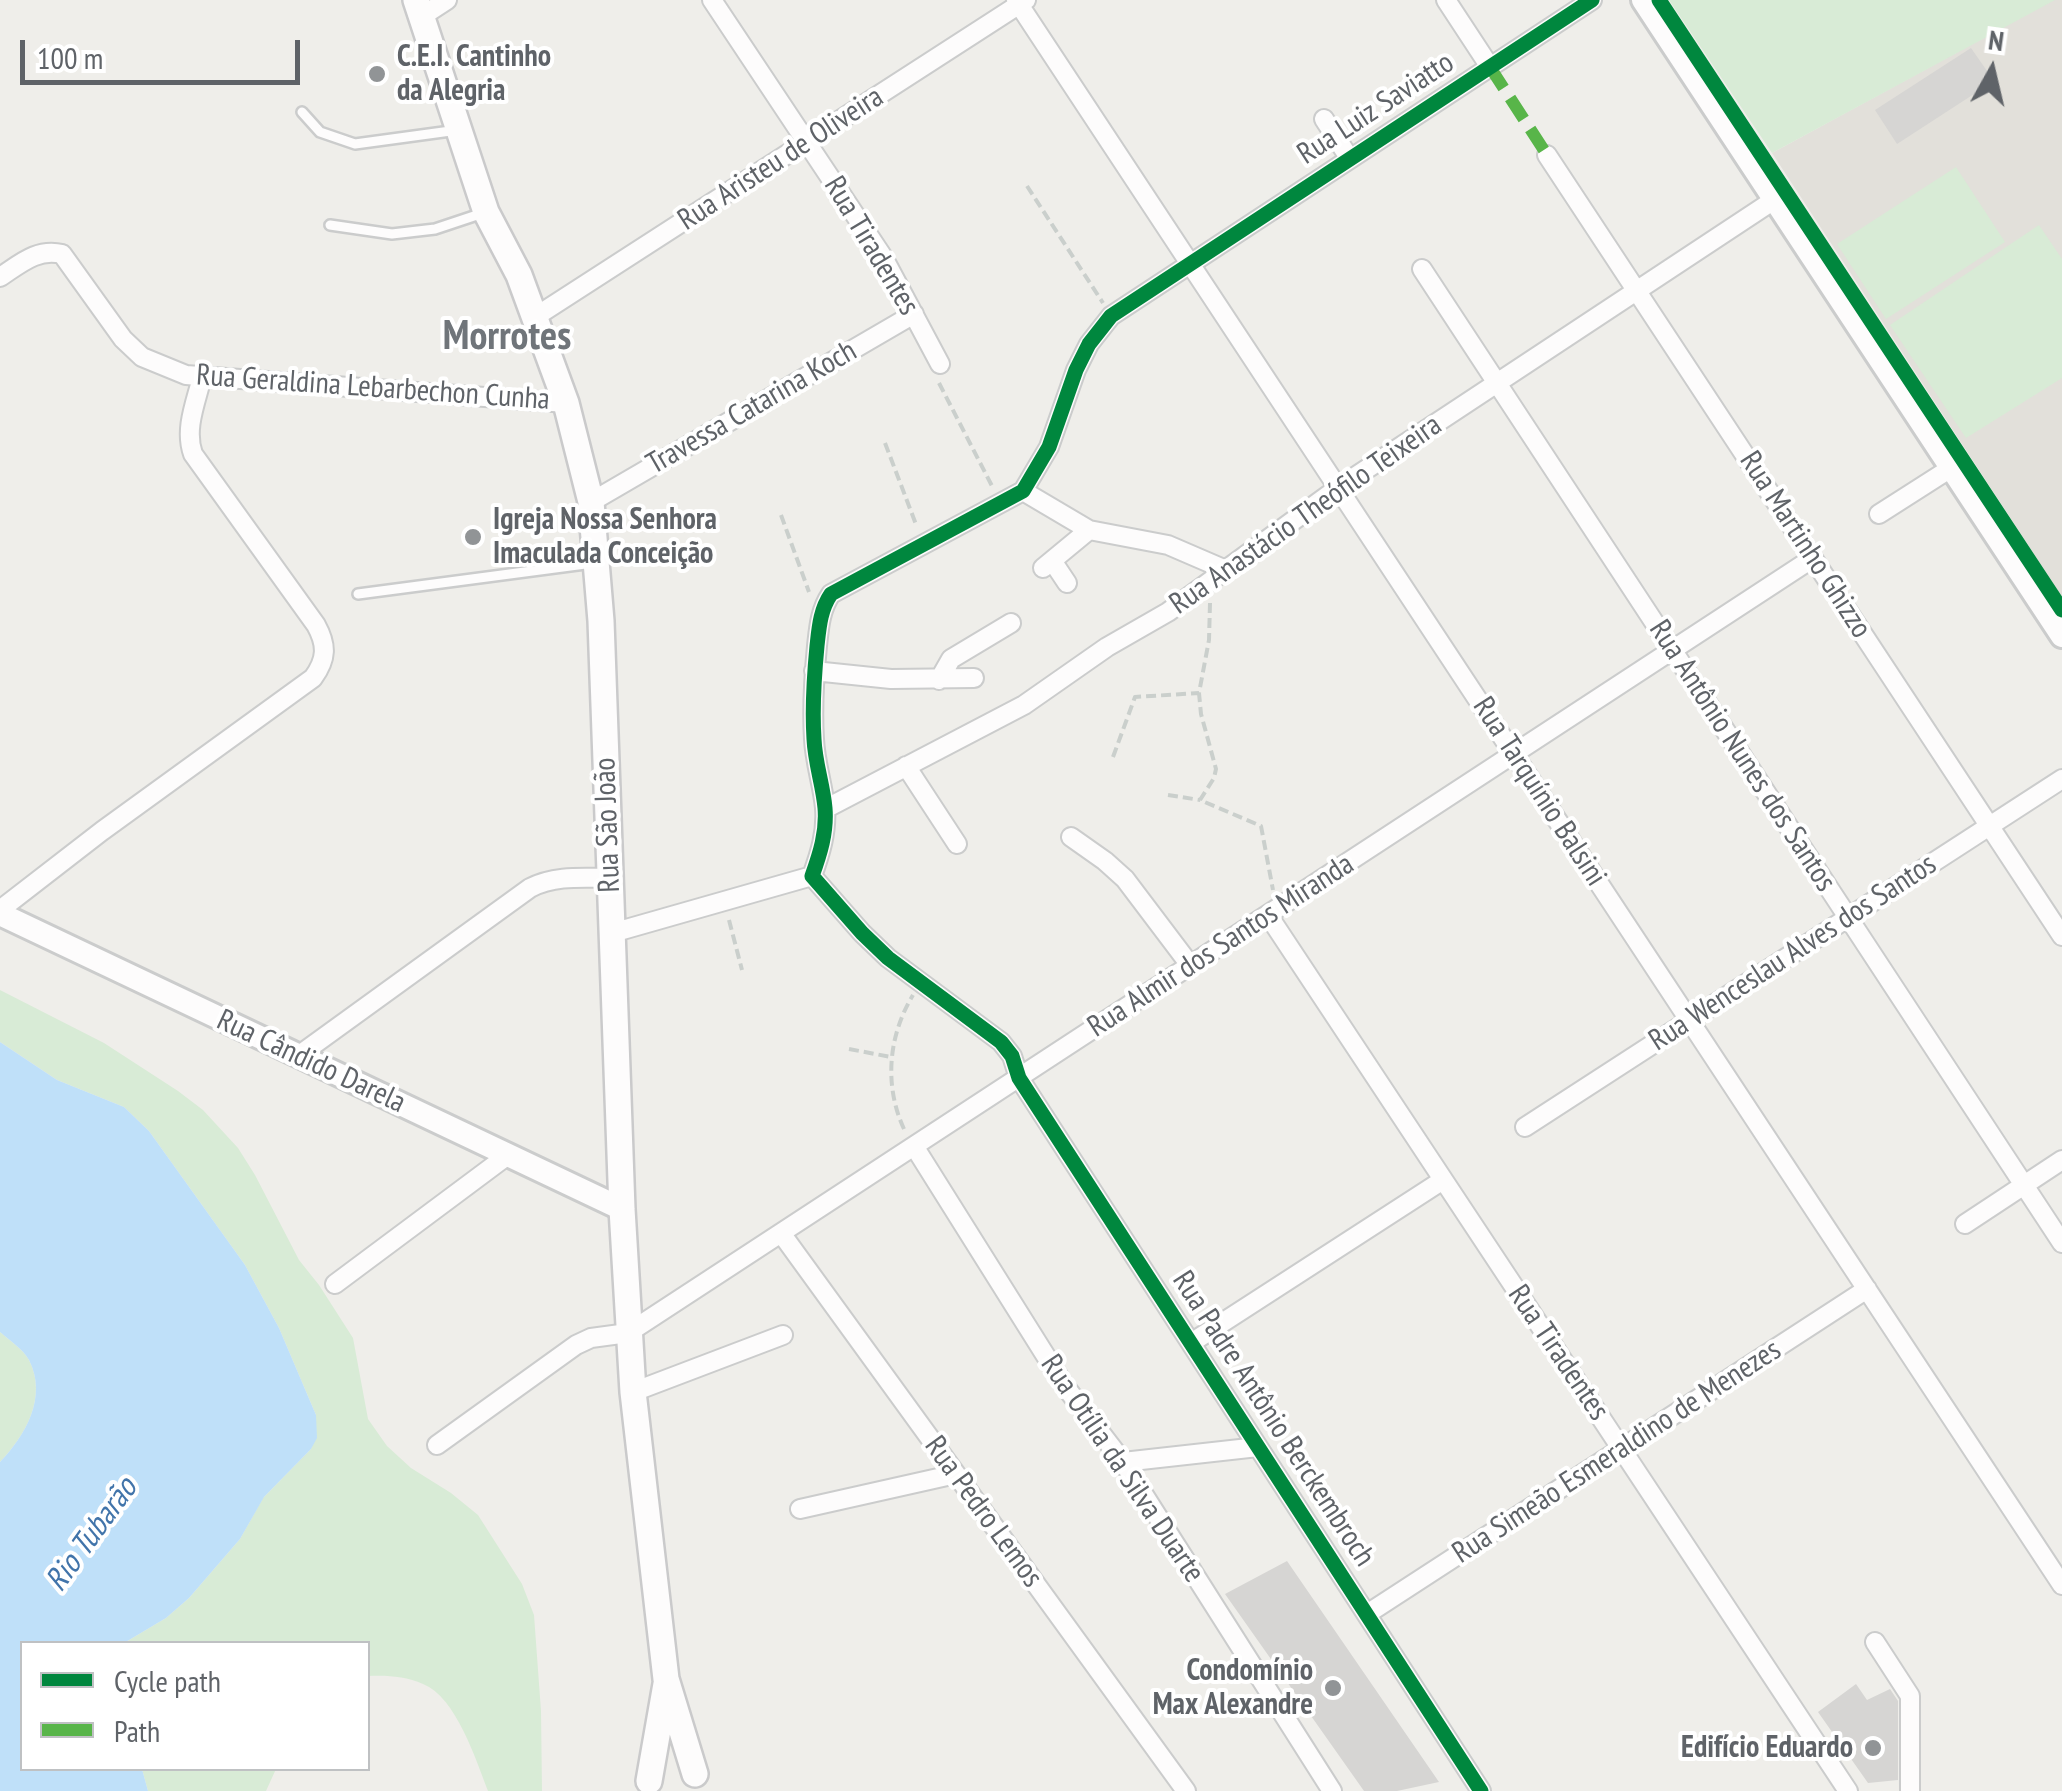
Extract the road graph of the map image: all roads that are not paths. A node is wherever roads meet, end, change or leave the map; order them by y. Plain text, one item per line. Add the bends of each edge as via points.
1 (447, 0) edge
2 (712, 0) edge
3 (1446, 0) edge
4 (1592, 0) edge
5 (1642, 0) edge
6 (1021, 1) edge
7 (419, 9) edge
8 (1490, 67) junction
9 (302, 112) dead end
10 (1324, 119) dead end
11 (459, 130) junction
12 (806, 142) junction
13 (1547, 155) dead end
14 (1350, 159) junction
15 (1774, 200) junction
16 (486, 212) junction
17 (330, 225) dead end
18 (1190, 263) junction
19 (1422, 269) dead end
20 (0, 277) edge
21 (1637, 291) junction
22 (914, 314) junction
23 (536, 318) junction
24 (940, 364) road end
25 (202, 377) junction
26 (1498, 384) junction
27 (566, 402) junction
28 (1952, 468) junction
29 (1338, 488) junction
30 (1023, 491) junction
31 (591, 502) junction
32 (1879, 514) dead end
33 (1090, 530) junction
34 (1813, 558) junction
35 (597, 562) junction
36 (1226, 570) junction
37 (1067, 583) dead end
38 (358, 594) dead end
39 (1011, 623) dead end
40 (2062, 636) edge
41 (1672, 650) junction
42 (814, 672) junction
43 (974, 678) dead end
44 (939, 680) junction
45 (1514, 754) junction
46 (906, 766) junction
47 (2062, 779) edge
48 (825, 809) junction
49 (1990, 826) junction
50 (1071, 837) dead end
51 (958, 844) dead end
52 (812, 876) junction
53 (610, 878) junction
54 (0, 912) edge
55 (1272, 912) junction
56 (1848, 917) junction
57 (612, 932) junction
58 (2062, 936) edge
59 (1190, 965) junction
60 (1689, 1020) junction
61 (298, 1056) junction
62 (1019, 1078) junction
63 (1525, 1127) dead end
64 (914, 1146) junction
65 (508, 1155) junction
66 (2062, 1160) edge
67 (1443, 1180) junction
68 (2024, 1185) junction
69 (622, 1209) junction
70 (1965, 1224) dead end
71 (781, 1233) junction
72 (2062, 1243) edge
73 (336, 1284) dead end
74 (1867, 1289) junction
75 (628, 1333) junction
76 (783, 1335) dead end
77 (1191, 1343) junction
78 (633, 1392) junction
79 (437, 1445) dead end
80 (1258, 1447) junction
81 (1622, 1449) junction
82 (1122, 1462) junction
83 (956, 1474) junction
84 (800, 1509) dead end
85 (2062, 1584) edge
86 (1367, 1614) junction
87 (1875, 1642) dead end
88 (666, 1679) junction
89 (705, 1785) edge
90 (646, 1786) edge
91 (1186, 1791) edge
92 (1332, 1791) edge
93 (1481, 1791) edge
94 (1848, 1791) edge
95 (1910, 1791) edge

1 - 7 street
2 - 12 street, Rua Tiradentes
3 - 8 street
4 - 8 street, Rua Luiz Saviatto
5 - 15 street
6 - 12 street, Rua Aristeu de Oliveira
6 - 18 street, Rua Tarquínio Balsini
7 - 11 main road, Rua São João
8 - 14 street, Rua Luiz Saviatto
9 - 11 lane via 320,132 355,144
10 - 14 street
11 - 16 main road, Rua São João
12 - 22 street, Rua Tiradentes
12 - 23 street, Rua Aristeu de Oliveira
13 - 21 street, Rua Martinho Ghizzo
14 - 18 street, Rua Luiz Saviatto
15 - 21 street, Rua Anastácio Theófilo Teixeira
15 - 28 street
16 - 17 lane via 392,234
16 - 23 main road, Rua São João
18 - 29 street, Rua Tarquínio Balsini
18 - 30 street, Rua Luiz Saviatto via 1111,316 1090,344
19 - 26 street, Rua Antônio Nunes dos Santos
20 - 25 street, Rua Geraldina Lebarbechon Cunha via 36,254 62,254 142,357
21 - 26 street, Rua Anastácio Theófilo Teixeira
21 - 34 street, Rua Martinho Ghizzo
22 - 24 street, Rua Tiradentes
22 - 31 street, Travessa Catarina Koch
23 - 27 main road, Rua São João
25 - 27 street, Rua Geraldina Lebarbechon Cunha
25 - 54 street via 189,430 193,454 316,625 325,650 322,665
26 - 29 street, Rua Anastácio Theófilo Teixeira
26 - 41 street, Rua Antônio Nunes dos Santos
27 - 31 main road, Rua São João
28 - 32 street
28 - 40 street
29 - 36 street, Rua Anastácio Theófilo Teixeira
29 - 45 street, Rua Tarquínio Balsini
30 - 33 street
30 - 42 street via 836,590 825,602
31 - 35 main road, Rua São João
33 - 36 street via 1168,545
33 - 37 street via 1048,565
34 - 41 street, Rua Almir dos Santos Miranda
34 - 49 street, Rua Martinho Ghizzo
35 - 38 lane
35 - 53 main road, Rua São João
36 - 46 street, Rua Anastácio Theófilo Teixeira via 1024,705
39 - 44 street via 951,659
41 - 45 street, Rua Almir dos Santos Miranda
41 - 56 street, Rua Antônio Nunes dos Santos
42 - 44 street
42 - 48 street via 814,739
43 - 44 street
45 - 55 street, Rua Almir dos Santos Miranda
45 - 60 street, Rua Tarquínio Balsini
46 - 48 street, Rua Anastácio Theófilo Teixeira
46 - 51 street
47 - 49 street, Rua Wenceslau Alves dos Santos
48 - 52 street
49 - 56 street, Rua Wenceslau Alves dos Santos
49 - 58 street, Rua Martinho Ghizzo
50 - 59 street via 1125,879
52 - 57 street
52 - 62 street, Rua Padre Antônio Berckembroch via 888,958 1001,1042
53 - 57 main road, Rua São João
53 - 61 street via 558,878 530,888
54 - 61 street, Rua Cândido Darela
55 - 59 street, Rua Almir dos Santos Miranda
55 - 67 street, Rua Tiradentes
56 - 60 street, Rua Wenceslau Alves dos Santos
56 - 68 street, Rua Antônio Nunes dos Santos
57 - 69 main road, Rua São João
59 - 62 street, Rua Almir dos Santos Miranda
60 - 63 street, Rua Wenceslau Alves dos Santos
60 - 74 street, Rua Tarquínio Balsini
61 - 65 street, Rua Cândido Darela
62 - 64 street, Rua Almir dos Santos Miranda
62 - 77 street, Rua Padre Antônio Berckembroch
64 - 71 street, Rua Almir dos Santos Miranda
64 - 82 street, Rua Otília da Silva Duarte via 1064,1384
65 - 69 street, Rua Cândido Darela
65 - 73 street
66 - 68 street
67 - 77 street
67 - 81 street, Rua Tiradentes
68 - 70 street
68 - 72 street, Rua Antônio Nunes dos Santos
69 - 75 main road, Rua São João
71 - 75 street, Rua Almir dos Santos Miranda
71 - 83 street, Rua Pedro Lemos
74 - 81 street, Rua Simeão Esmeraldino de Menezes
74 - 85 street, Rua Tarquínio Balsini
75 - 78 main road, Rua São João
75 - 79 street via 576,1344
76 - 78 street
77 - 80 street, Rua Padre Antônio Berckembroch
78 - 88 main road, Rua São João
80 - 82 street
80 - 86 street, Rua Padre Antônio Berckembroch
81 - 86 street, Rua Simeão Esmeraldino de Menezes
81 - 94 street, Rua Tiradentes
82 - 92 street, Rua Otília da Silva Duarte
83 - 84 street
83 - 91 street, Rua Pedro Lemos
86 - 93 street, Rua Padre Antônio Berckembroch
87 - 95 street via 1910,1696
88 - 89 main road, Rua São João
88 - 90 main road, Rua São João
89 - 90 main road via 676,1767

